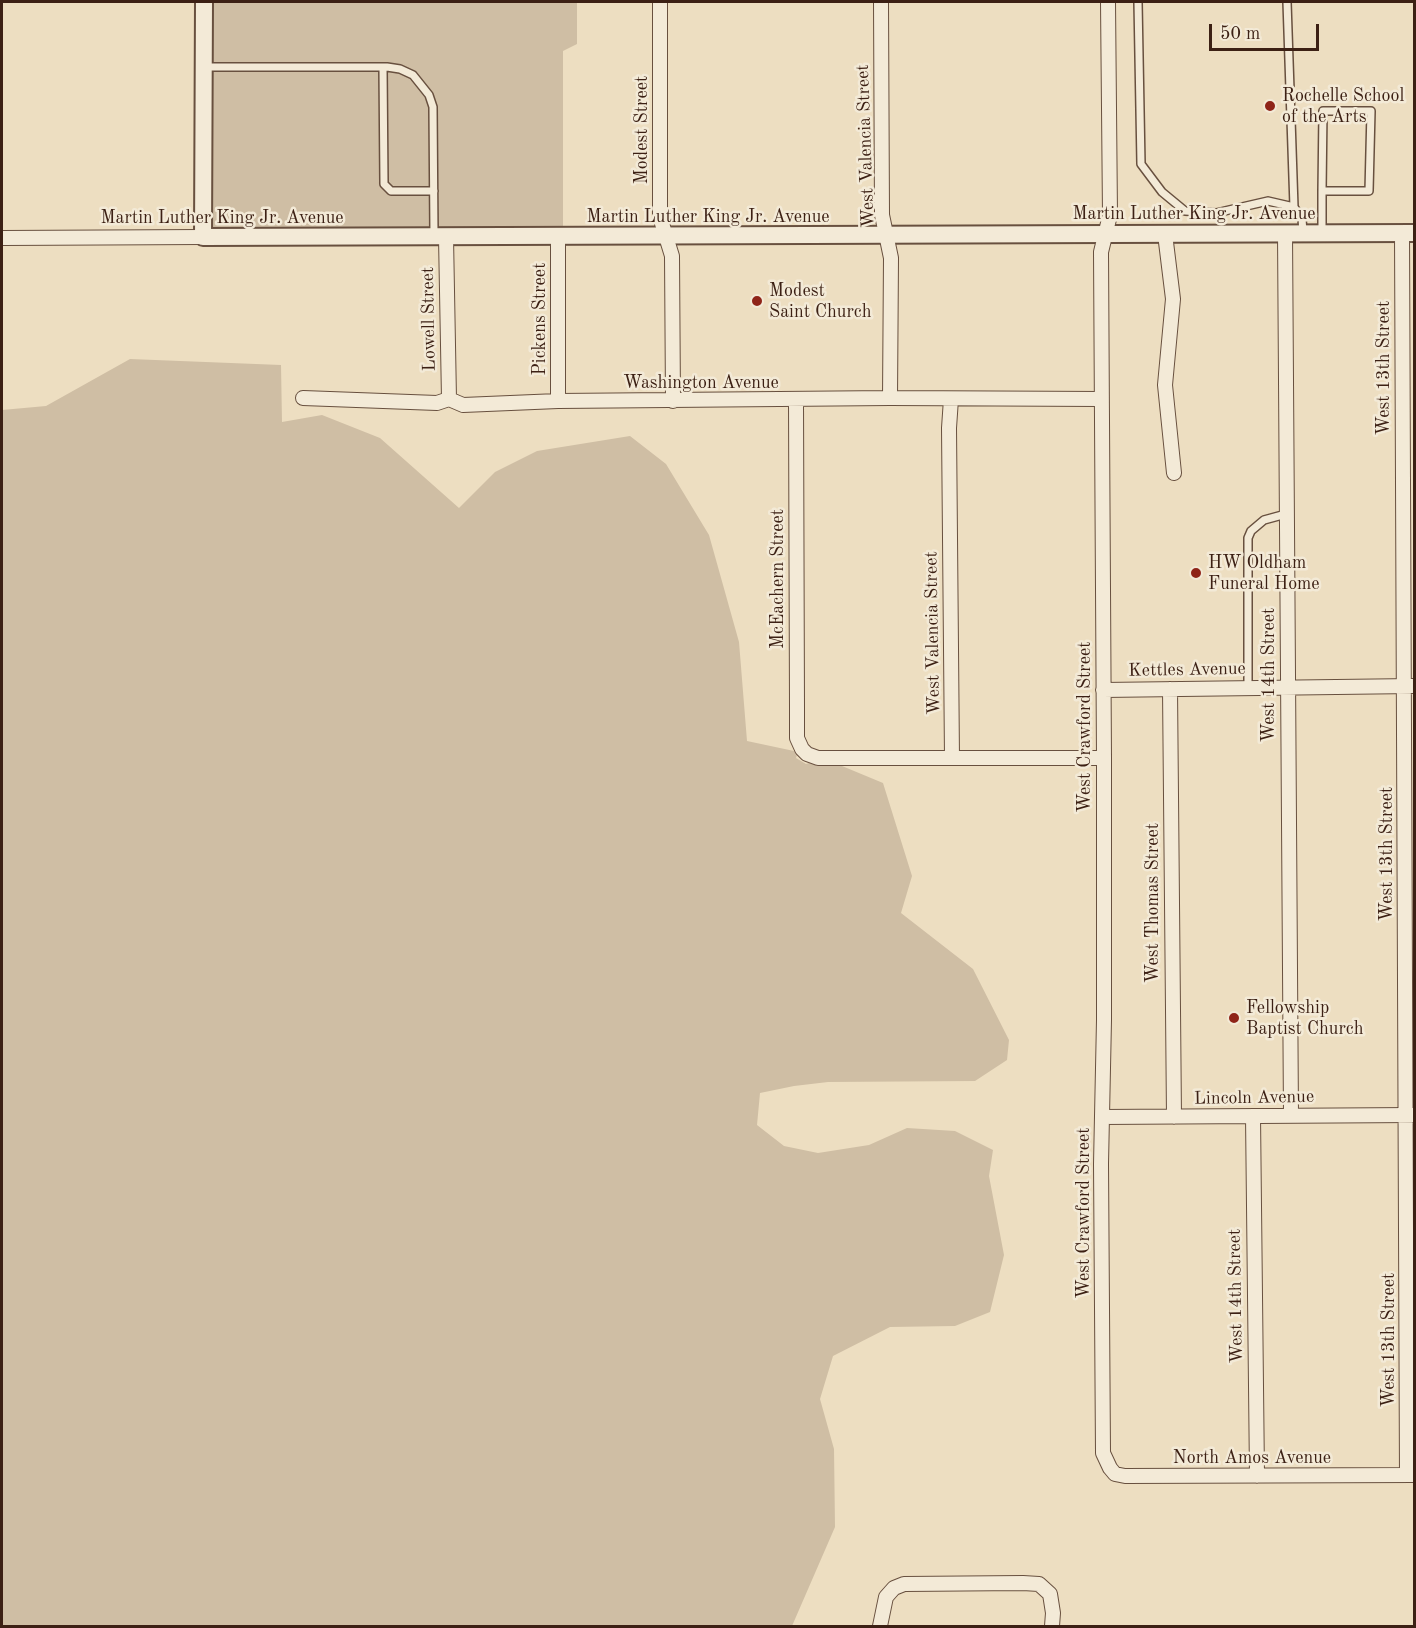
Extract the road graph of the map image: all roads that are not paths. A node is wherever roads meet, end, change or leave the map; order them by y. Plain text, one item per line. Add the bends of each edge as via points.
1 (204, 2) edge
2 (660, 2) edge
3 (881, 2) edge
4 (1108, 2) edge
5 (1138, 2) edge
6 (1287, 2) edge
7 (383, 67) junction
8 (203, 68) junction
9 (434, 190) junction
10 (1322, 191) junction
11 (1294, 207) junction
12 (1285, 233) junction
13 (1322, 233) junction
14 (1408, 233) edge
15 (1105, 234) junction
16 (1165, 234) junction
17 (1303, 235) junction
18 (558, 236) junction
19 (667, 236) junction
20 (886, 236) junction
21 (203, 237) junction
22 (440, 237) junction
23 (2, 238) edge
24 (303, 398) dead end
25 (890, 398) junction
26 (449, 399) junction
27 (951, 399) junction
28 (1101, 399) junction
29 (796, 400) junction
30 (558, 401) junction
31 (673, 401) junction
32 (1174, 473) dead end
33 (1286, 514) junction
34 (1409, 686) edge
35 (1248, 687) junction
36 (1287, 687) junction
37 (1170, 688) junction
38 (1103, 690) junction
39 (952, 758) junction
40 (1104, 758) junction
41 (1411, 1115) edge
42 (1253, 1116) junction
43 (1291, 1116) junction
44 (1102, 1117) junction
45 (1174, 1117) junction
46 (1103, 1453) joint
47 (1411, 1475) edge
48 (1257, 1476) junction
49 (880, 1626) edge
50 (1052, 1626) edge

1 - 8 street
2 - 19 street, Modest Street via 660,216
3 - 20 street, West Valencia Street via 882,215
4 - 15 street, West Crawford Street via 1110,214
5 - 11 lane via 1141,164 1162,192 1185,211 1216,213 1268,201
6 - 11 lane
7 - 8 lane
7 - 9 lane via 413,75 429,95 433,106
7 - 9 lane via 384,184 391,190
8 - 21 street
9 - 22 lane
10 - 10 lane via 1323,111 1371,111 1369,190
10 - 13 lane
11 - 17 lane via 1302,219
12 - 16 street, Martin Luther King Jr. Avenue
12 - 17 street, Martin Luther King Jr. Avenue
12 - 33 street, West 14th Street
13 - 14 street, Martin Luther King Jr. Avenue
13 - 17 street, Martin Luther King Jr. Avenue
14 - 34 street, West 13th Street
15 - 16 street, Martin Luther King Jr. Avenue
15 - 20 street, Martin Luther King Jr. Avenue
15 - 28 street, West Crawford Street via 1101,252
16 - 32 street via 1173,299 1165,385
18 - 19 street, Martin Luther King Jr. Avenue
18 - 22 street, Martin Luther King Jr. Avenue
18 - 30 street, Pickens Street
19 - 20 street, Martin Luther King Jr. Avenue
19 - 31 street, Modest Street via 672,256
20 - 25 street, West Valencia Street via 891,258
21 - 22 street, Martin Luther King Jr. Avenue
21 - 23 street, Martin Luther King Jr. Avenue
22 - 26 street, Lowell Street
24 - 26 street, Washington Avenue via 437,403
25 - 27 street, Washington Avenue
25 - 29 street, Washington Avenue
26 - 30 street, Washington Avenue via 463,405
27 - 28 street, Washington Avenue
27 - 39 street, West Valencia Street
28 - 38 street, West Crawford Street
29 - 31 street, Washington Avenue
29 - 39 street, McEachern Street via 797,738 807,754 818,758
30 - 31 street, Washington Avenue
33 - 35 lane via 1264,520 1248,538
33 - 36 street, West 14th Street
34 - 36 street, Kettles Avenue
34 - 41 street, West 13th Street
35 - 36 street, Kettles Avenue
35 - 37 street, Kettles Avenue
36 - 43 street, West 14th Street
37 - 38 street, Kettles Avenue
37 - 45 street, West Thomas Street
38 - 40 street, West Crawford Street
39 - 40 street
40 - 44 street, West Crawford Street
41 - 43 street, Lincoln Avenue
41 - 47 street, West 13th Street
42 - 43 street, Lincoln Avenue
42 - 45 street, Lincoln Avenue
42 - 48 street, West 14th Street
44 - 45 street, Lincoln Avenue
44 - 46 street, West Crawford Street
46 - 48 street, North Amos Avenue via 1115,1474 1125,1476
47 - 48 street, North Amos Avenue
49 - 50 street via 886,1597 904,1584 1023,1583 1039,1584 1050,1594

